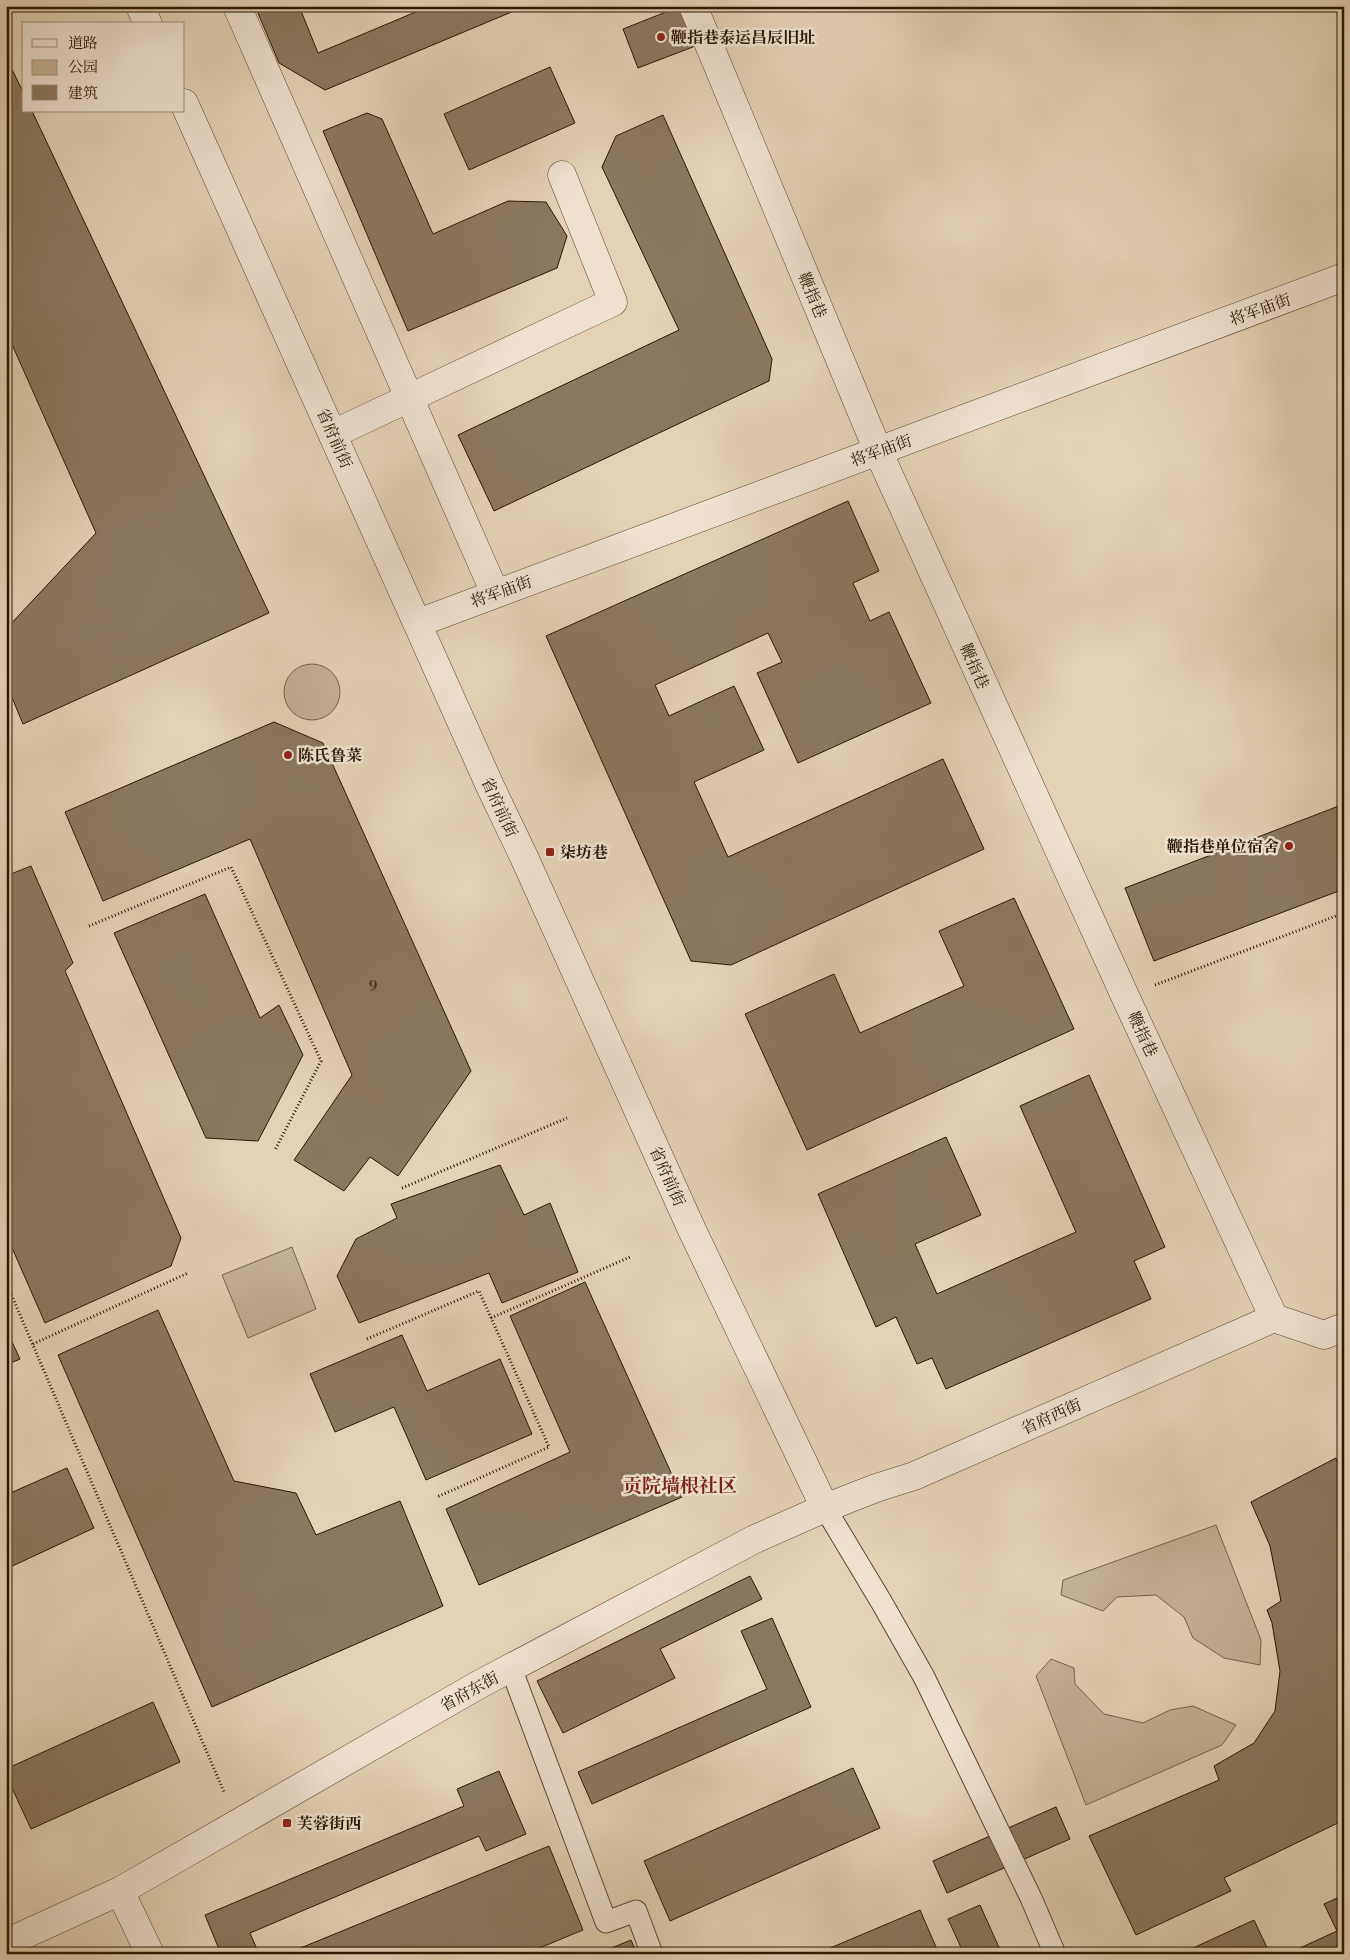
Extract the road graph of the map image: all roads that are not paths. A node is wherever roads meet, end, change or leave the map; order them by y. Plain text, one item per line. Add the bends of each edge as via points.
1 (140, 6) edge
2 (237, 6) edge
3 (693, 6) edge
4 (147, 22) edge
5 (185, 105) edge
6 (562, 175) dead end
7 (1344, 278) edge
8 (409, 397) junction
9 (333, 434) junction
10 (878, 450) junction
11 (495, 593) junction
12 (418, 623) junction
13 (1274, 1318) junction
14 (1344, 1327) edge
15 (825, 1508) junction
16 (511, 1668) junction
17 (120, 1890) junction
18 (6, 1943) edge
19 (150, 1954) edge
20 (652, 1954) edge
21 (1055, 1954) edge

1 - 4 street
2 - 8 street
3 - 10 street, 鞭指巷
5 - 9 street, 省府前街
6 - 8 street via 613,302
7 - 10 street, 将军庙街
8 - 9 street
8 - 11 street
9 - 12 street, 省府前街
10 - 11 street, 将军庙街
10 - 13 street, 鞭指巷
11 - 12 street, 将军庙街
12 - 15 street, 省府前街 via 692,1230
13 - 14 street via 1324,1334
13 - 15 street, 省府西街 via 914,1476
15 - 16 street, 省府东街 via 755,1539
15 - 21 lane via 924,1677
16 - 17 street, 省府东街
16 - 20 lane via 606,1922 636,1911
17 - 18 street, 省府东街
17 - 19 street

